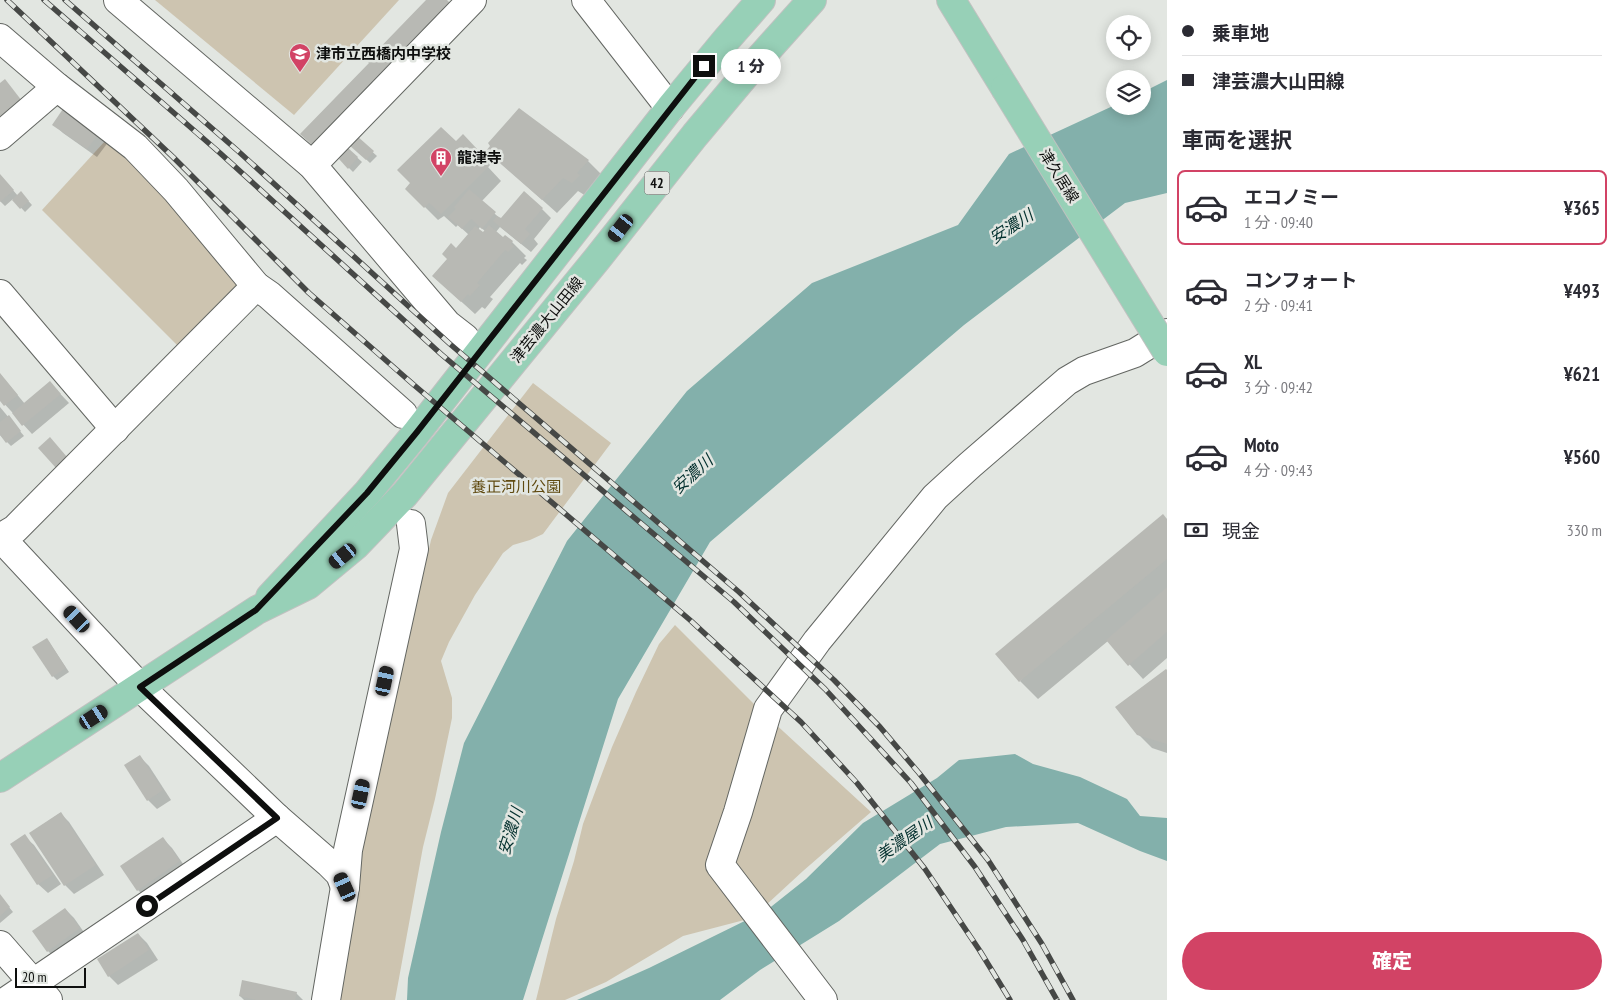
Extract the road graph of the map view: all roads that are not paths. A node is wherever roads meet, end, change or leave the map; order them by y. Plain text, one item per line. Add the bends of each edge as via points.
1 (118, 0) edge
2 (472, 0) edge
3 (586, 0) edge
4 (761, 0) edge
5 (812, 0) edge
6 (951, 0) edge
7 (0, 38) edge
8 (57, 87) junction
9 (670, 108) junction
10 (0, 136) edge
11 (312, 165) junction
12 (256, 286) junction
13 (0, 294) edge
14 (1167, 333) edge
15 (465, 338) dead end
16 (1167, 352) edge
17 (403, 414) dead end
18 (115, 430) junction
19 (411, 524) dead end
20 (0, 538) edge
21 (256, 610) junction
22 (140, 687) junction
23 (0, 778) edge
24 (277, 818) junction
25 (345, 887) junction
26 (0, 945) edge
27 (41, 991) edge
28 (8, 1000) edge
29 (326, 1000) edge
30 (823, 1000) edge

1 - 11 street
2 - 11 street
3 - 9 street
4 - 9 main road, 津芸濃大山田線 / 42
5 - 21 main road, 津芸濃大山田線 / 42 via 695,135 406,494 355,546 308,585
6 - 16 main road, 津久居線, bridge
7 - 8 street
8 - 10 street
8 - 12 street via 135,147 176,190
9 - 21 main road, 津芸濃大山田線 / 42 via 367,493
11 - 15 street via 447,324
12 - 17 street
12 - 18 street
13 - 18 street
14 - 30 street via 1135,353 1084,371 1067,381 935,497 817,641 768,709 720,865
18 - 20 street via 15,528
19 - 25 street via 414,549 348,850
20 - 22 street
21 - 22 main road, 津芸濃大山田線 / 42
22 - 23 main road, 津芸濃大山田線 / 42
22 - 24 street
24 - 25 street via 340,874
24 - 27 street
25 - 29 street
26 - 27 street
27 - 28 street

